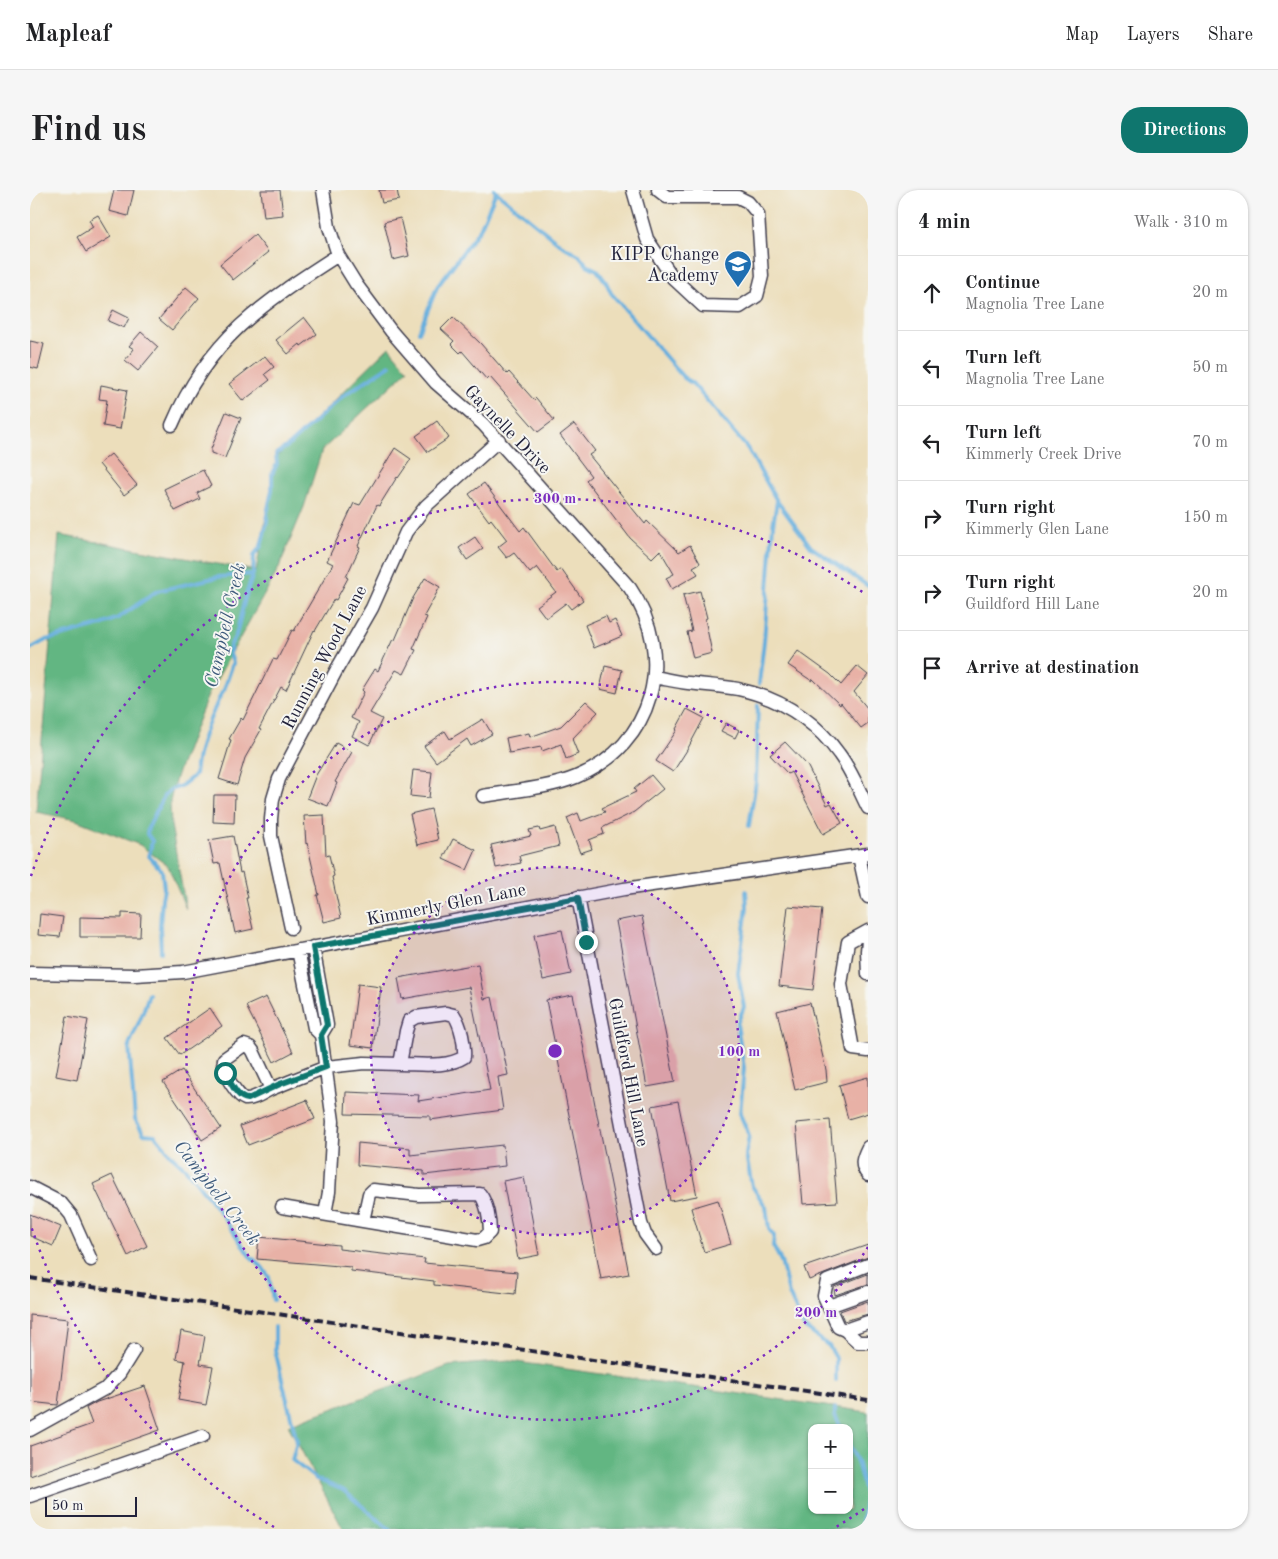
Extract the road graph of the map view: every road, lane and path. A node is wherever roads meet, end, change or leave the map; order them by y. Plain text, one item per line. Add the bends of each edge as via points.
1 (324, 190) edge
2 (633, 190) edge
3 (658, 190) edge
4 (338, 255) junction
5 (172, 425) dead end
6 (498, 440) junction
7 (654, 677) junction
8 (483, 796) dead end
9 (868, 808) edge
10 (863, 855) edge
11 (868, 897) edge
12 (578, 898) junction
13 (291, 928) dead end
14 (868, 931) edge
15 (868, 940) edge
16 (313, 947) junction
17 (298, 950) junction
18 (30, 973) edge
19 (868, 974) edge
20 (321, 1035) junction
21 (868, 1051) edge
22 (400, 1064) junction
23 (326, 1067) junction
24 (271, 1089) dead end
25 (868, 1147) edge
26 (868, 1175) edge
27 (30, 1187) edge
28 (282, 1208) dead end
29 (325, 1214) junction
30 (363, 1221) junction
31 (656, 1249) dead end
32 (91, 1260) dead end
33 (868, 1265) edge
34 (868, 1292) edge
35 (829, 1306) junction
36 (868, 1322) edge
37 (845, 1330) junction
38 (868, 1342) edge
39 (134, 1350) dead end
40 (30, 1430) edge
41 (203, 1436) dead end
42 (30, 1496) edge

1 - 4 street, Gaynelle Drive via 330,233
2 - 3 street via 647,239 673,278 702,306 740,306 757,296 762,276 758,214 748,202 738,197 667,198
4 - 5 street via 285,289 247,318 225,340 202,368
4 - 6 street, Gaynelle Drive via 391,331 426,373
6 - 7 street, Gaynelle Drive via 636,596 652,633
6 - 13 street, Running Wood Lane via 426,506 406,532 372,608 281,775 273,799 271,836
7 - 8 street, Gaynelle Drive via 643,717 610,758 575,778
7 - 9 street via 736,689 780,702 817,728 839,754
10 - 11 street
10 - 12 street, Kimmerly Glen Lane
12 - 16 street, Kimmerly Glen Lane
12 - 31 street, Guildford Hill Lane via 641,1223
14 - 21 street via 848,942 841,984 852,1049
15 - 19 street
16 - 17 street, Kimmerly Glen Lane
16 - 20 street via 327,1025
17 - 18 street, Kimmerly Glen Lane via 154,975
17 - 20 street via 314,1028
20 - 23 street
22 - 22 street via 409,1020 433,1014 454,1015 458,1020 464,1057 446,1063
22 - 23 street
23 - 24 street
23 - 29 street via 333,1121
25 - 26 street via 862,1160
27 - 32 street via 61,1203 71,1215
28 - 29 street
29 - 30 street
30 - 30 street via 369,1194 373,1190 419,1195 480,1194 484,1198 490,1232 477,1240
33 - 35 street via 827,1281 824,1296
34 - 35 street
35 - 37 street via 838,1326
36 - 37 street
37 - 38 street via 858,1342
39 - 40 street via 106,1388
41 - 42 street

